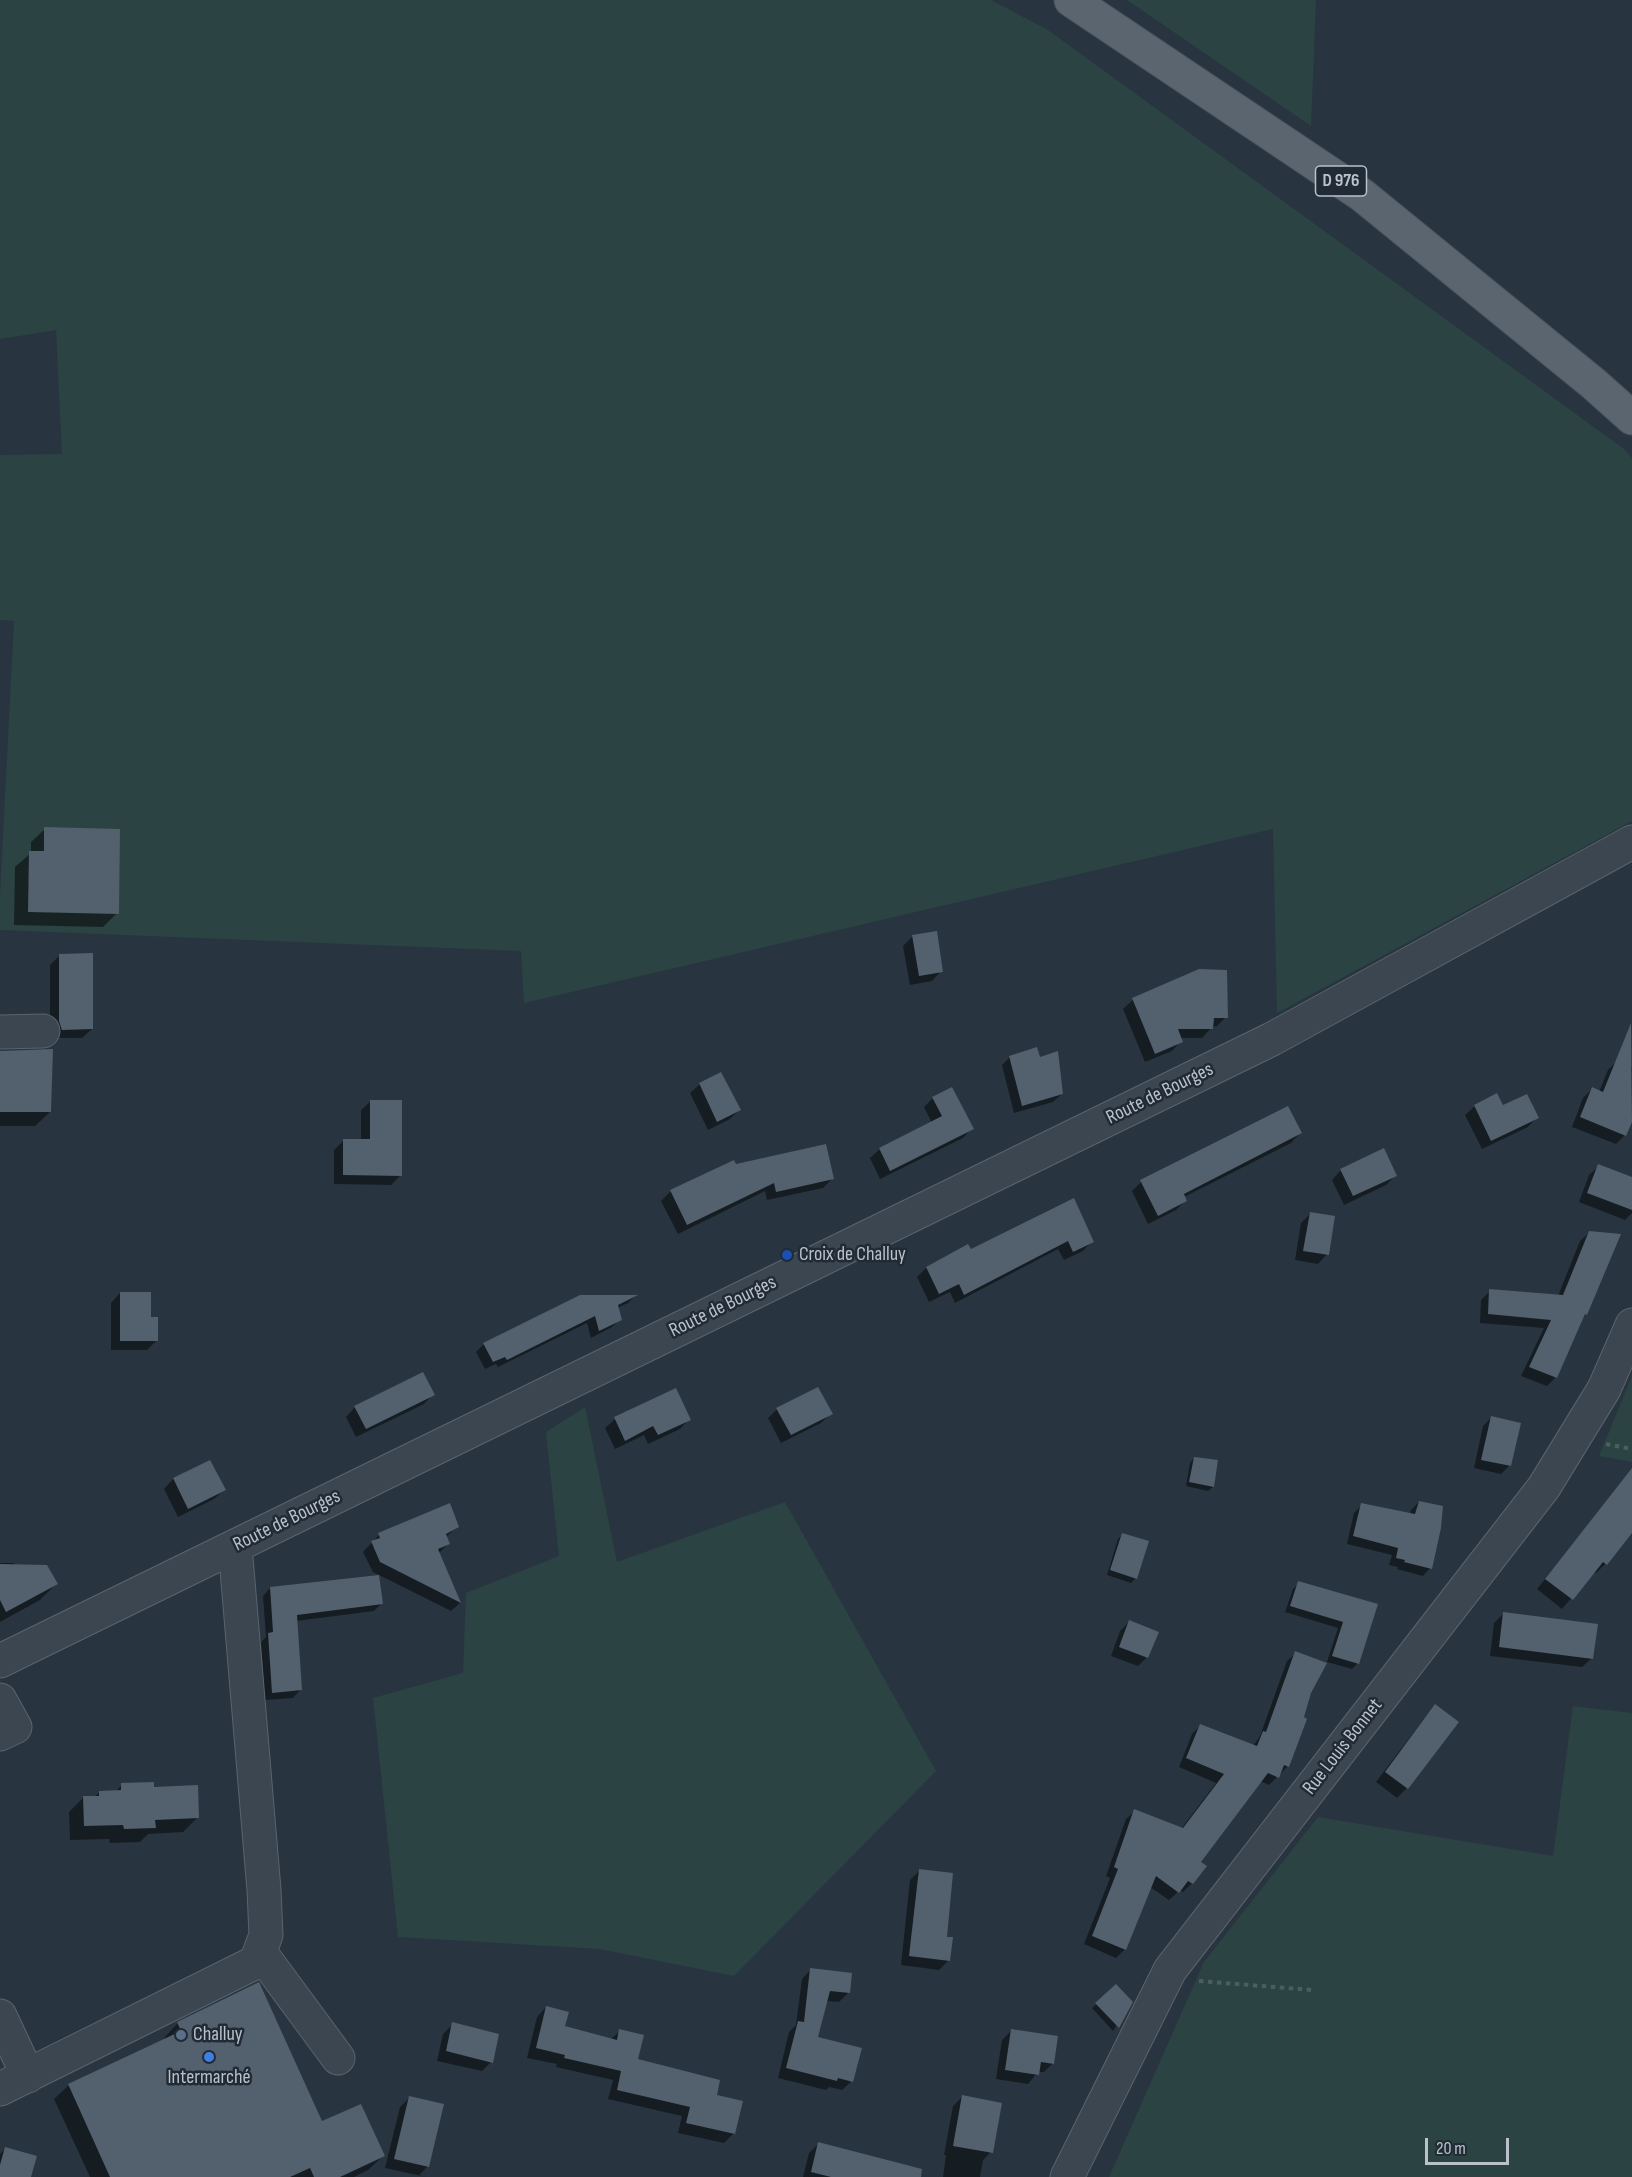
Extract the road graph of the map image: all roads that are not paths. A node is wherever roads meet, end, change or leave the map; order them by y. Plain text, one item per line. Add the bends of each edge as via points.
1 (1071, 0) edge
2 (1594, 384) junction
3 (1632, 410) edge
4 (1632, 418) edge
5 (1632, 842) edge
6 (43, 1031) dead end
7 (0, 1032) edge
8 (1632, 1325) edge
9 (235, 1546) junction
10 (0, 1661) edge
11 (0, 1700) edge
12 (0, 1734) edge
13 (260, 1952) junction
14 (0, 2016) edge
15 (338, 2058) dead end
16 (14, 2082) edge
17 (1068, 2177) edge

1 - 2 main road, D 976 via 1362,195
2 - 3 main road, D 976
2 - 4 main road, D 976
5 - 9 street, Route de Bourges via 1272,1039
6 - 7 street
8 - 17 street, Rue Louis Bonnet via 1604,1389 1544,1487 1177,1961
9 - 10 street, Route de Bourges
9 - 13 street via 264,1890 266,1935
11 - 12 street via 15,1727
13 - 15 street
13 - 16 street via 256,1962
14 - 16 street

